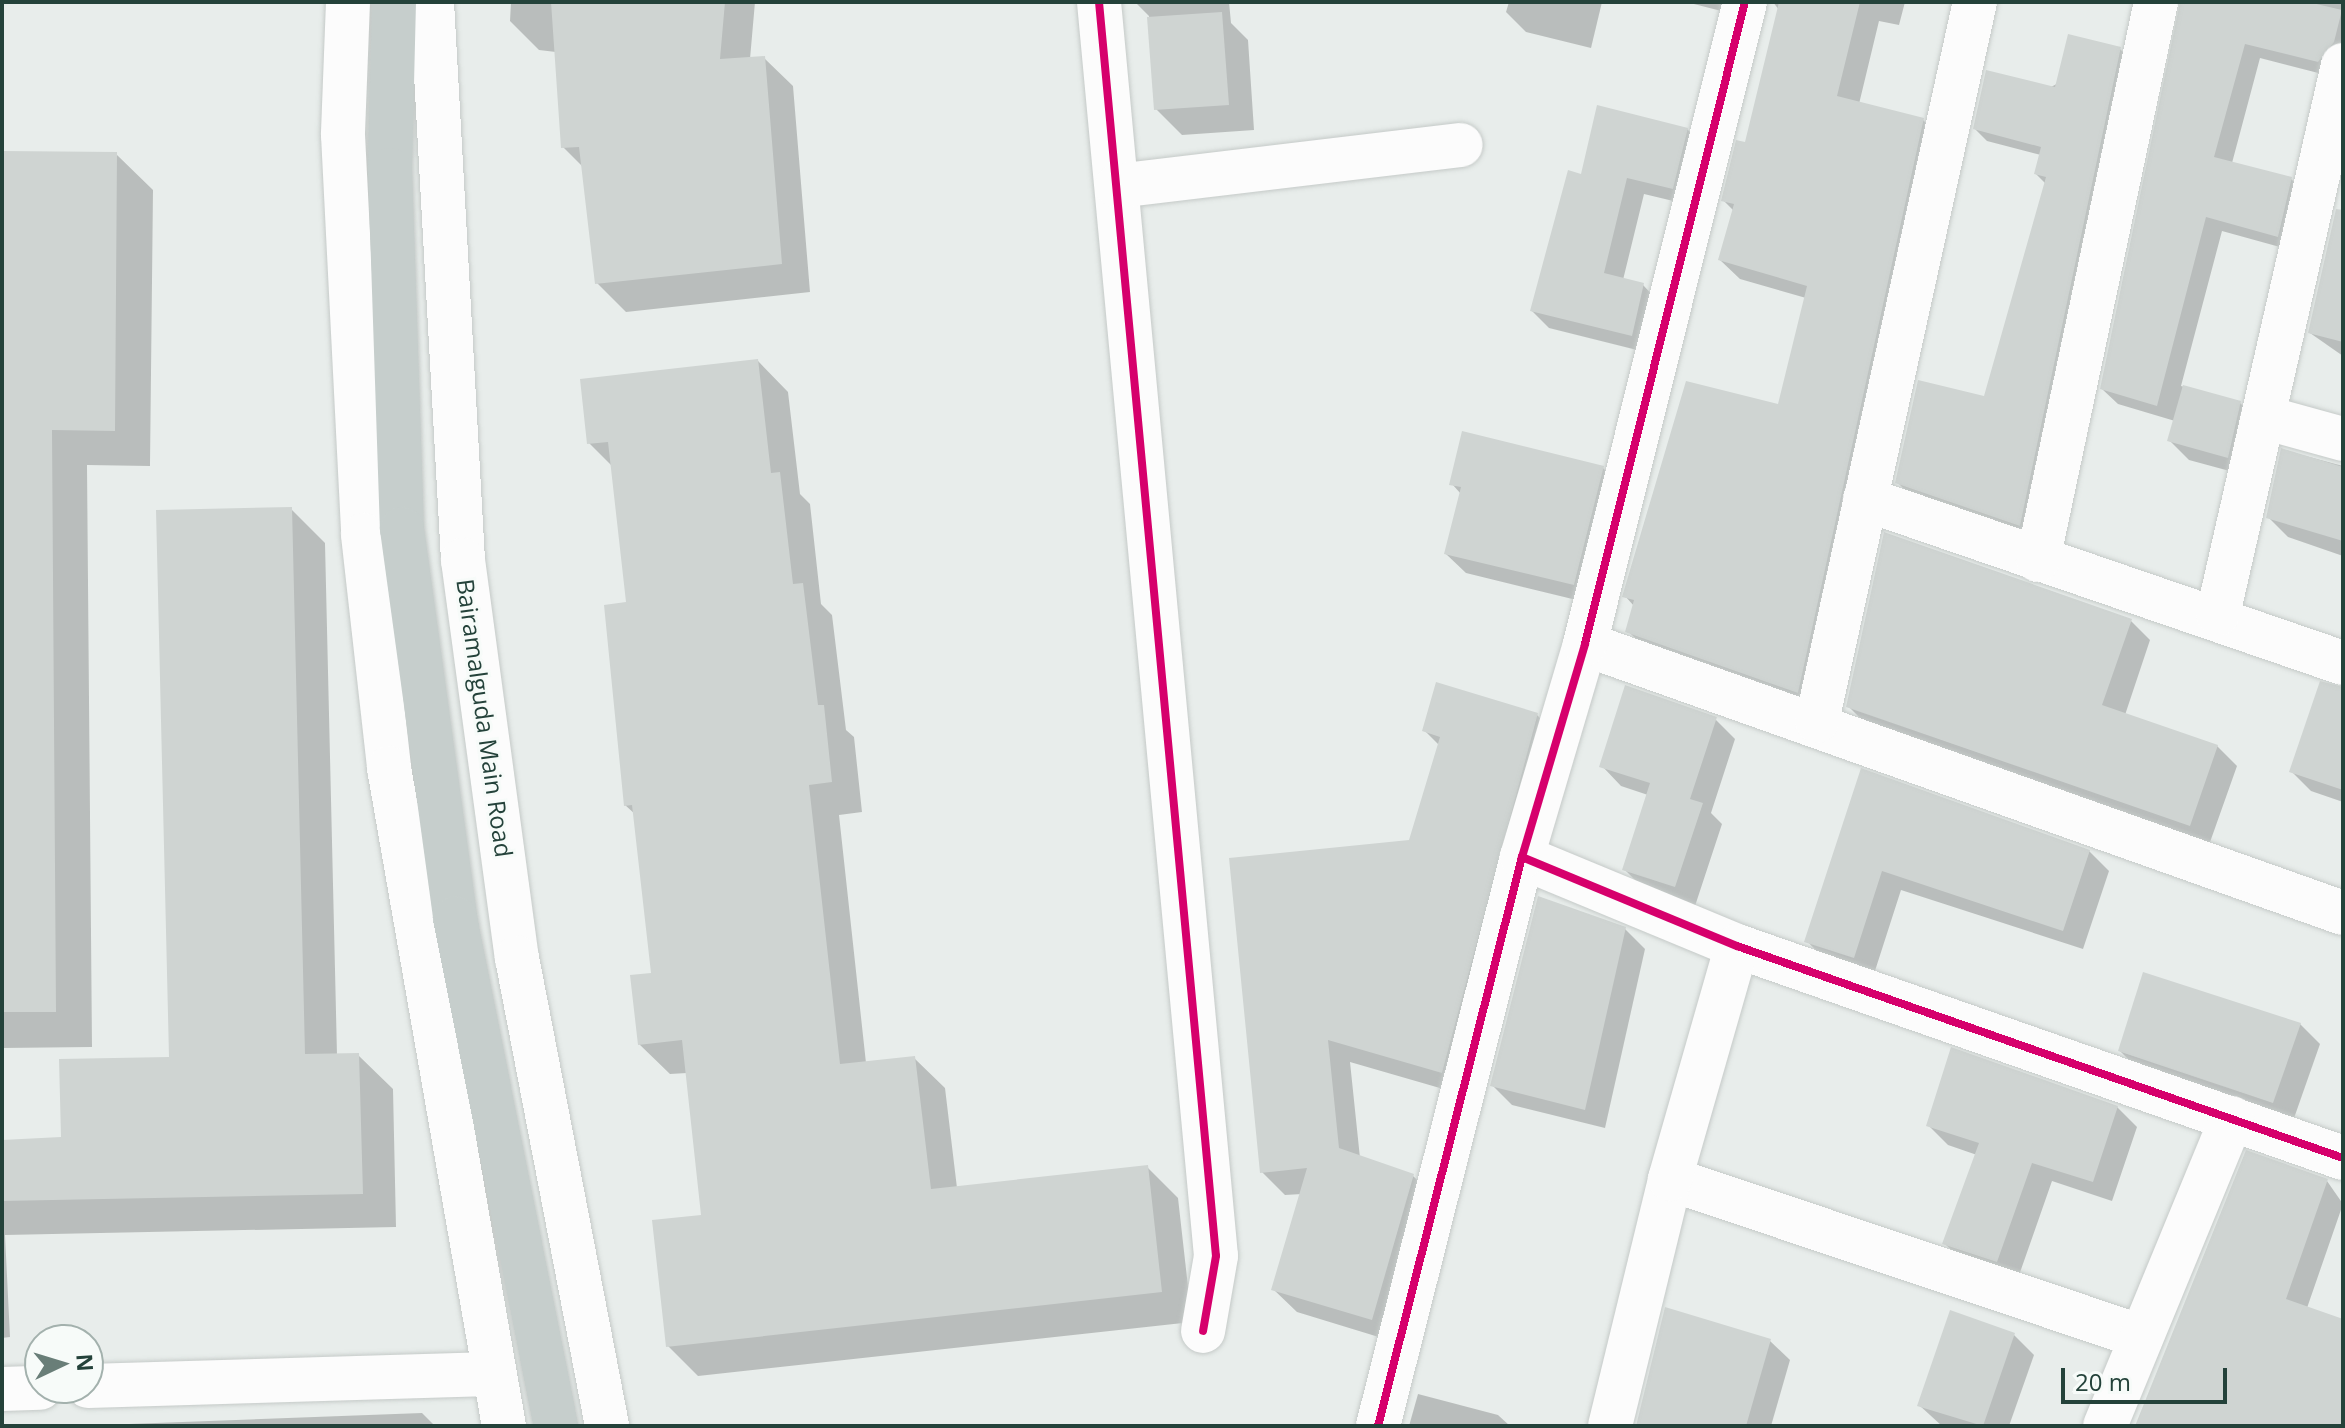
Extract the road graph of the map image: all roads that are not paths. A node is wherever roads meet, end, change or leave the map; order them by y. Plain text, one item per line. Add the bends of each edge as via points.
1 (348, 2) edge
2 (394, 2) edge
3 (432, 2) edge
4 (1099, 2) edge
5 (1745, 2) edge
6 (1975, 2) edge
7 (2156, 2) edge
8 (2343, 65) edge
9 (1461, 145) dead end
10 (1117, 186) junction
11 (2325, 224) edge
12 (2263, 417) junction
13 (2343, 439) edge
14 (1865, 499) junction
15 (2038, 560) junction
16 (2218, 614) junction
17 (1585, 644) junction
18 (2343, 663) edge
19 (1817, 721) junction
20 (1522, 857) junction
21 (2343, 913) edge
22 (1737, 946) junction
23 (2232, 1118) junction
24 (2343, 1158) edge
25 (1670, 1179) junction
26 (1203, 1331) dead end
27 (2141, 1337) junction
28 (493, 1374) junction
29 (104, 1386) edge
30 (24, 1388) edge
31 (2, 1389) edge
32 (504, 1426) edge
33 (556, 1426) edge
34 (607, 1426) edge
35 (1378, 1426) edge
36 (1610, 1426) edge
37 (2105, 1426) edge

1 - 28 street via 343,135 363,535 389,768
2 - 33 highway via 390,170 402,529 455,918
3 - 34 street, Bairamalguda Main Road via 463,560 517,958
4 - 10 street
5 - 17 street
6 - 14 street
7 - 15 street
8 - 11 street
9 - 10 street
10 - 26 street via 1216,1256
11 - 12 street
12 - 13 street
12 - 16 street
14 - 15 street
14 - 19 street
15 - 16 street
16 - 18 street
17 - 19 street
17 - 20 street
19 - 21 street
20 - 22 street
20 - 35 street
22 - 23 street
22 - 25 street
23 - 24 street
23 - 27 street
25 - 27 street
25 - 36 street
27 - 37 street
28 - 29 street
28 - 32 street
30 - 31 street

